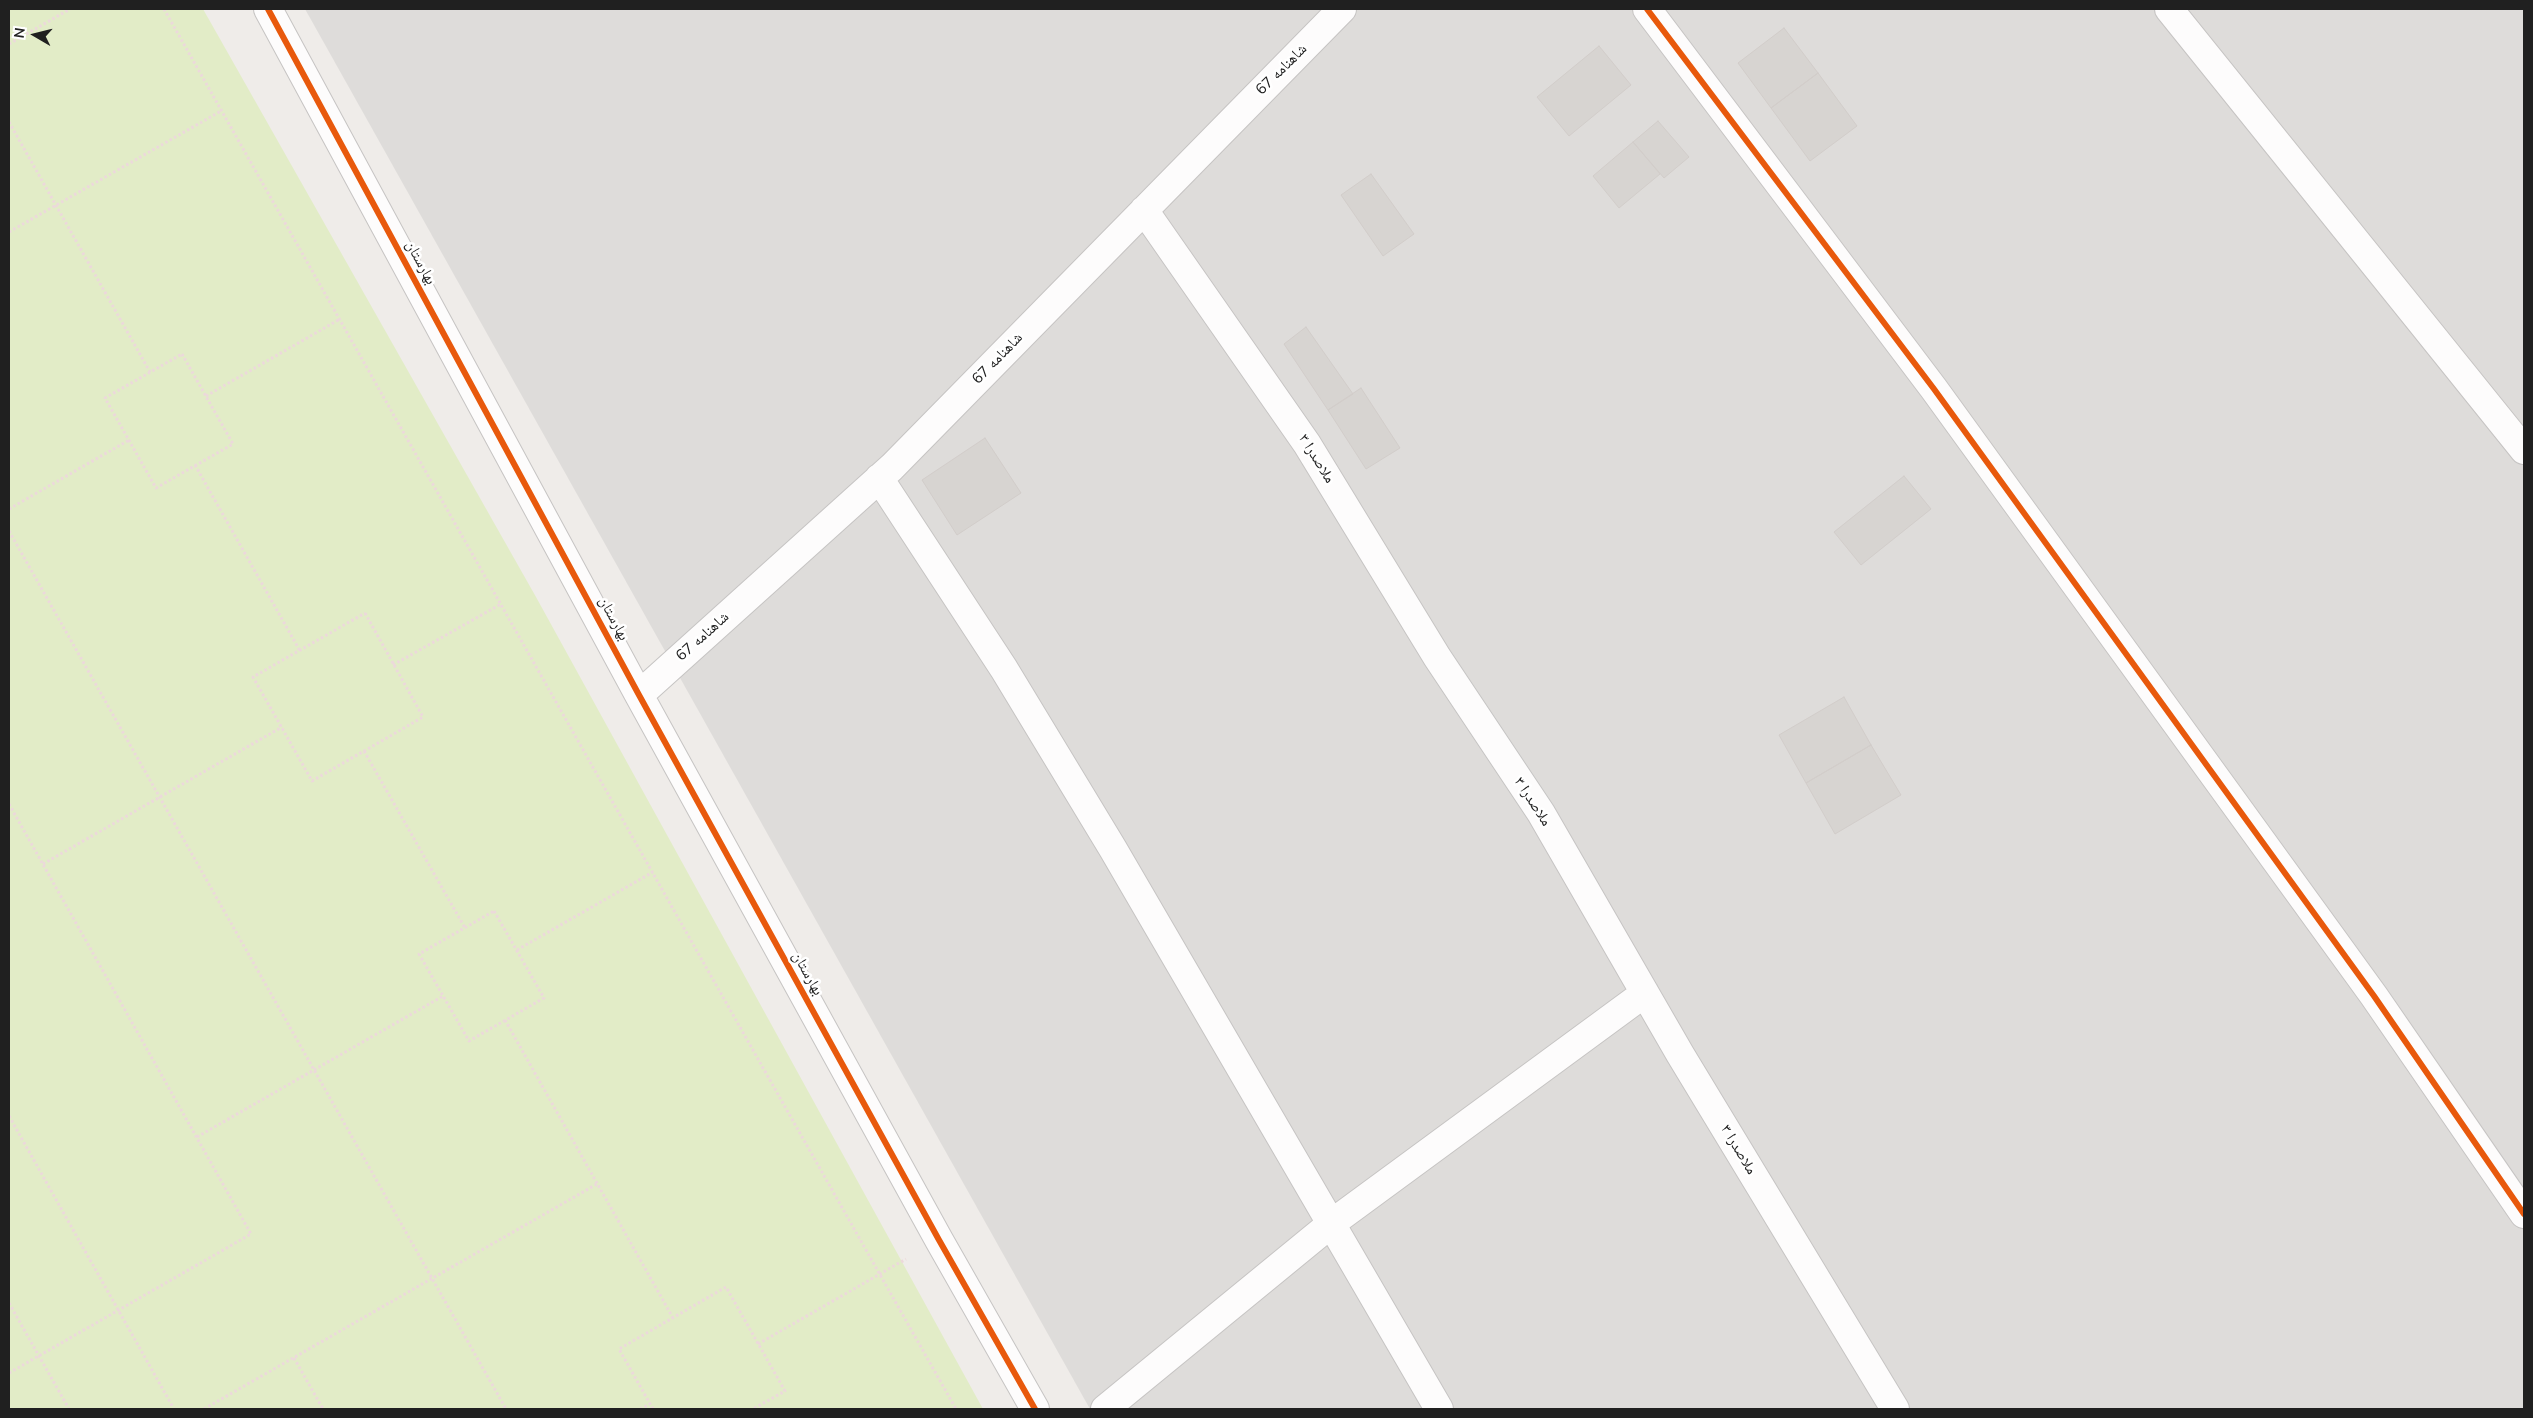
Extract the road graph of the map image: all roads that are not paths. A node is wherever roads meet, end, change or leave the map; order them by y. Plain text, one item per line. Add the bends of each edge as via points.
1 (268, 9) edge
2 (1342, 9) edge
3 (1648, 9) edge
4 (2169, 9) edge
5 (1144, 210) junction
6 (2524, 450) edge
7 (879, 478) junction
8 (639, 695) junction
9 (1645, 993) junction
10 (2524, 1214) edge
11 (1332, 1222) junction
12 (1035, 1409) edge
13 (1105, 1409) edge
14 (1439, 1409) edge
15 (1895, 1409) edge

1 - 8 street, بهارستان
2 - 5 street, شاهنامه 67
3 - 10 street via 1934,389 2374,996
4 - 6 street
5 - 7 street, شاهنامه 67
5 - 9 street, ملاصدرا ۳ via 1307,444 1437,657 1540,813
7 - 8 street, شاهنامه 67
7 - 11 street via 1009,678
8 - 12 street, بهارستان
9 - 11 street
9 - 15 street, ملاصدرا ۳
11 - 13 street
11 - 14 street

